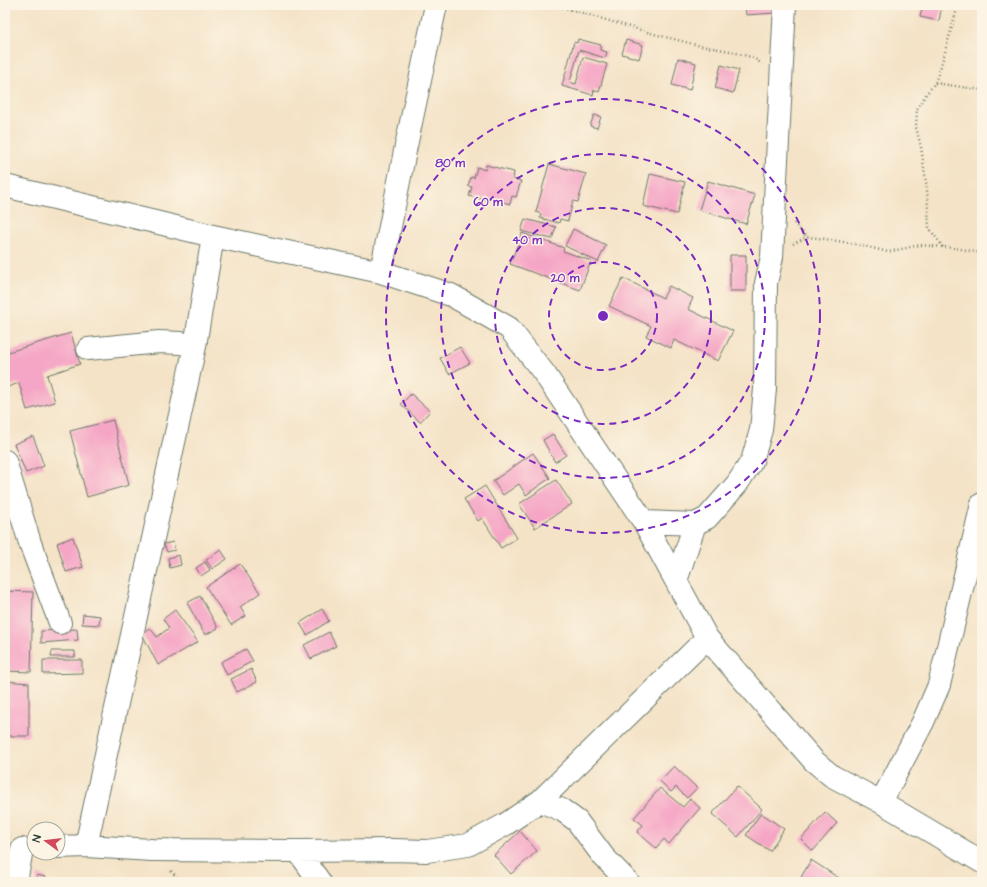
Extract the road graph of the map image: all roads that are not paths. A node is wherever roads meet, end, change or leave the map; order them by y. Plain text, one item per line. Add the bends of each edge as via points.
1 (436, 5) edge
2 (785, 5) edge
3 (5, 186) edge
4 (213, 236) junction
5 (381, 272) junction
6 (195, 346) junction
7 (88, 349) dead end
8 (5, 461) edge
9 (982, 504) edge
10 (644, 522) junction
11 (696, 524) junction
12 (676, 581) junction
13 (60, 623) dead end
14 (707, 638) junction
15 (540, 801) junction
16 (881, 802) junction
17 (86, 846) junction
18 (66, 847) edge
19 (20, 848) edge
20 (298, 851) junction
21 (982, 862) edge
22 (16, 882) edge
23 (320, 882) edge
24 (628, 882) edge

1 - 5 street
2 - 11 street via 772,257 766,283 761,430 752,461 737,484 707,518
3 - 4 street
4 - 5 street
4 - 6 street
5 - 10 street via 452,295 508,328 544,373
6 - 7 street via 159,342
6 - 17 street
8 - 13 street via 30,543
9 - 16 street via 939,685 924,722
10 - 11 street
10 - 12 street
11 - 12 street
12 - 14 street
14 - 15 street
14 - 16 street via 814,761 832,776
15 - 20 street via 468,845 427,851
15 - 24 street via 562,810 578,821 603,856
16 - 21 street
17 - 18 street
17 - 20 street via 152,850
19 - 22 street
20 - 23 street

